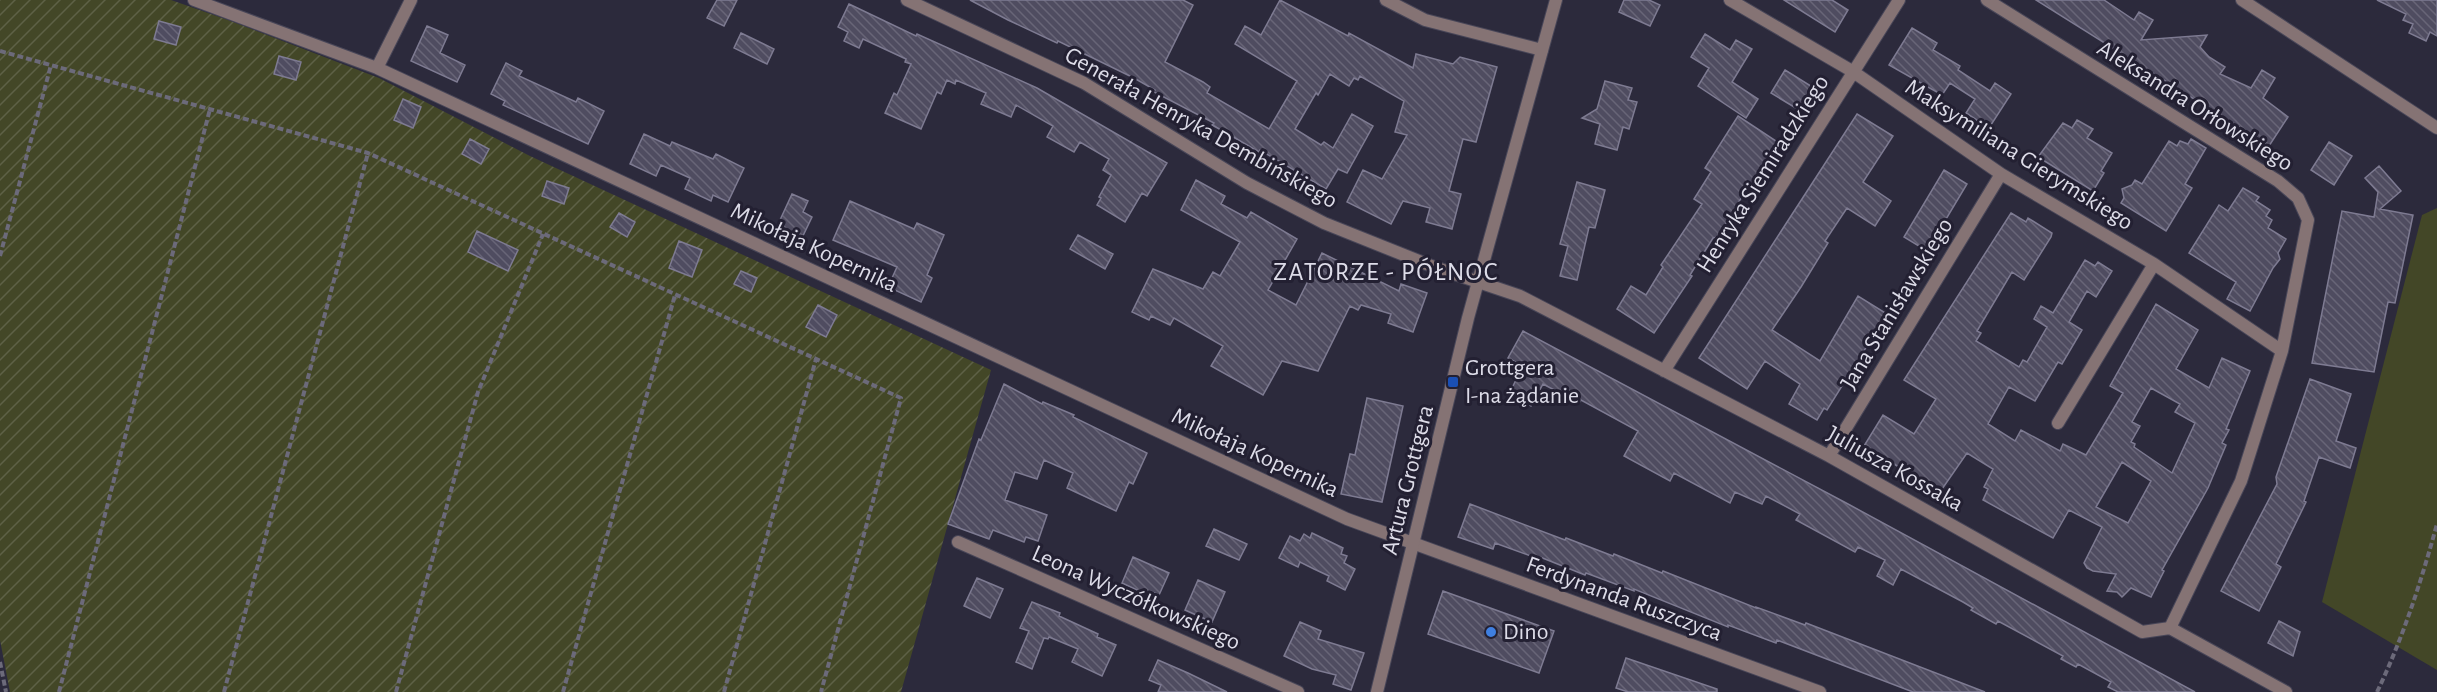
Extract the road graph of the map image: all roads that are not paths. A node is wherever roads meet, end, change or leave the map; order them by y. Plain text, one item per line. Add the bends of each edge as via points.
1 (194, 0) edge
2 (411, 0) edge
3 (907, 0) edge
4 (1386, 0) edge
5 (1556, 0) edge
6 (1730, 0) edge
7 (1899, 0) edge
8 (1987, 0) edge
9 (2242, 0) edge
10 (1542, 50) junction
11 (377, 68) junction
12 (1852, 71) junction
13 (2437, 128) edge
14 (2001, 174) junction
15 (2154, 264) junction
16 (1479, 281) junction
17 (2282, 351) junction
18 (1664, 371) junction
19 (2058, 423) dead end
20 (1829, 456) junction
21 (958, 542) dead end
22 (1413, 545) junction
23 (2170, 628) junction
24 (1298, 692) edge
25 (1377, 692) edge
26 (1820, 692) edge
27 (2286, 692) edge

1 - 11 street, Mikołaja Kopernika
2 - 11 street
3 - 16 street, Generała Henryka Dembińskiego via 1084,83 1247,183 1324,223
4 - 10 street via 1425,20
5 - 10 street, Artura Grottgera
6 - 12 street, Maksymiliana Gierymskiego
7 - 12 street, Henryka Siemiradzkiego
8 - 17 street, Aleksandra Orłowskiego via 2298,198 2308,220
9 - 13 street
10 - 16 street, Artura Grottgera
11 - 22 street, Mikołaja Kopernika via 1347,519
12 - 14 street, Maksymiliana Gierymskiego
12 - 18 street, Henryka Siemiradzkiego
14 - 15 street, Maksymiliana Gierymskiego
14 - 20 street, Jana Stanisławskiego
15 - 17 street, Maksymiliana Gierymskiego
15 - 19 street
16 - 18 street, Juliusza Kossaka via 1520,296
16 - 22 street, Artura Grottgera
17 - 23 street, Aleksandra Orłowskiego via 2241,481
18 - 20 street, Juliusza Kossaka
20 - 23 street, Juliusza Kossaka via 2142,632
21 - 24 street, Leona Wyczółkowskiego
22 - 25 street, Artura Grottgera
22 - 26 street, Ferdynanda Ruszczyca
23 - 27 street

